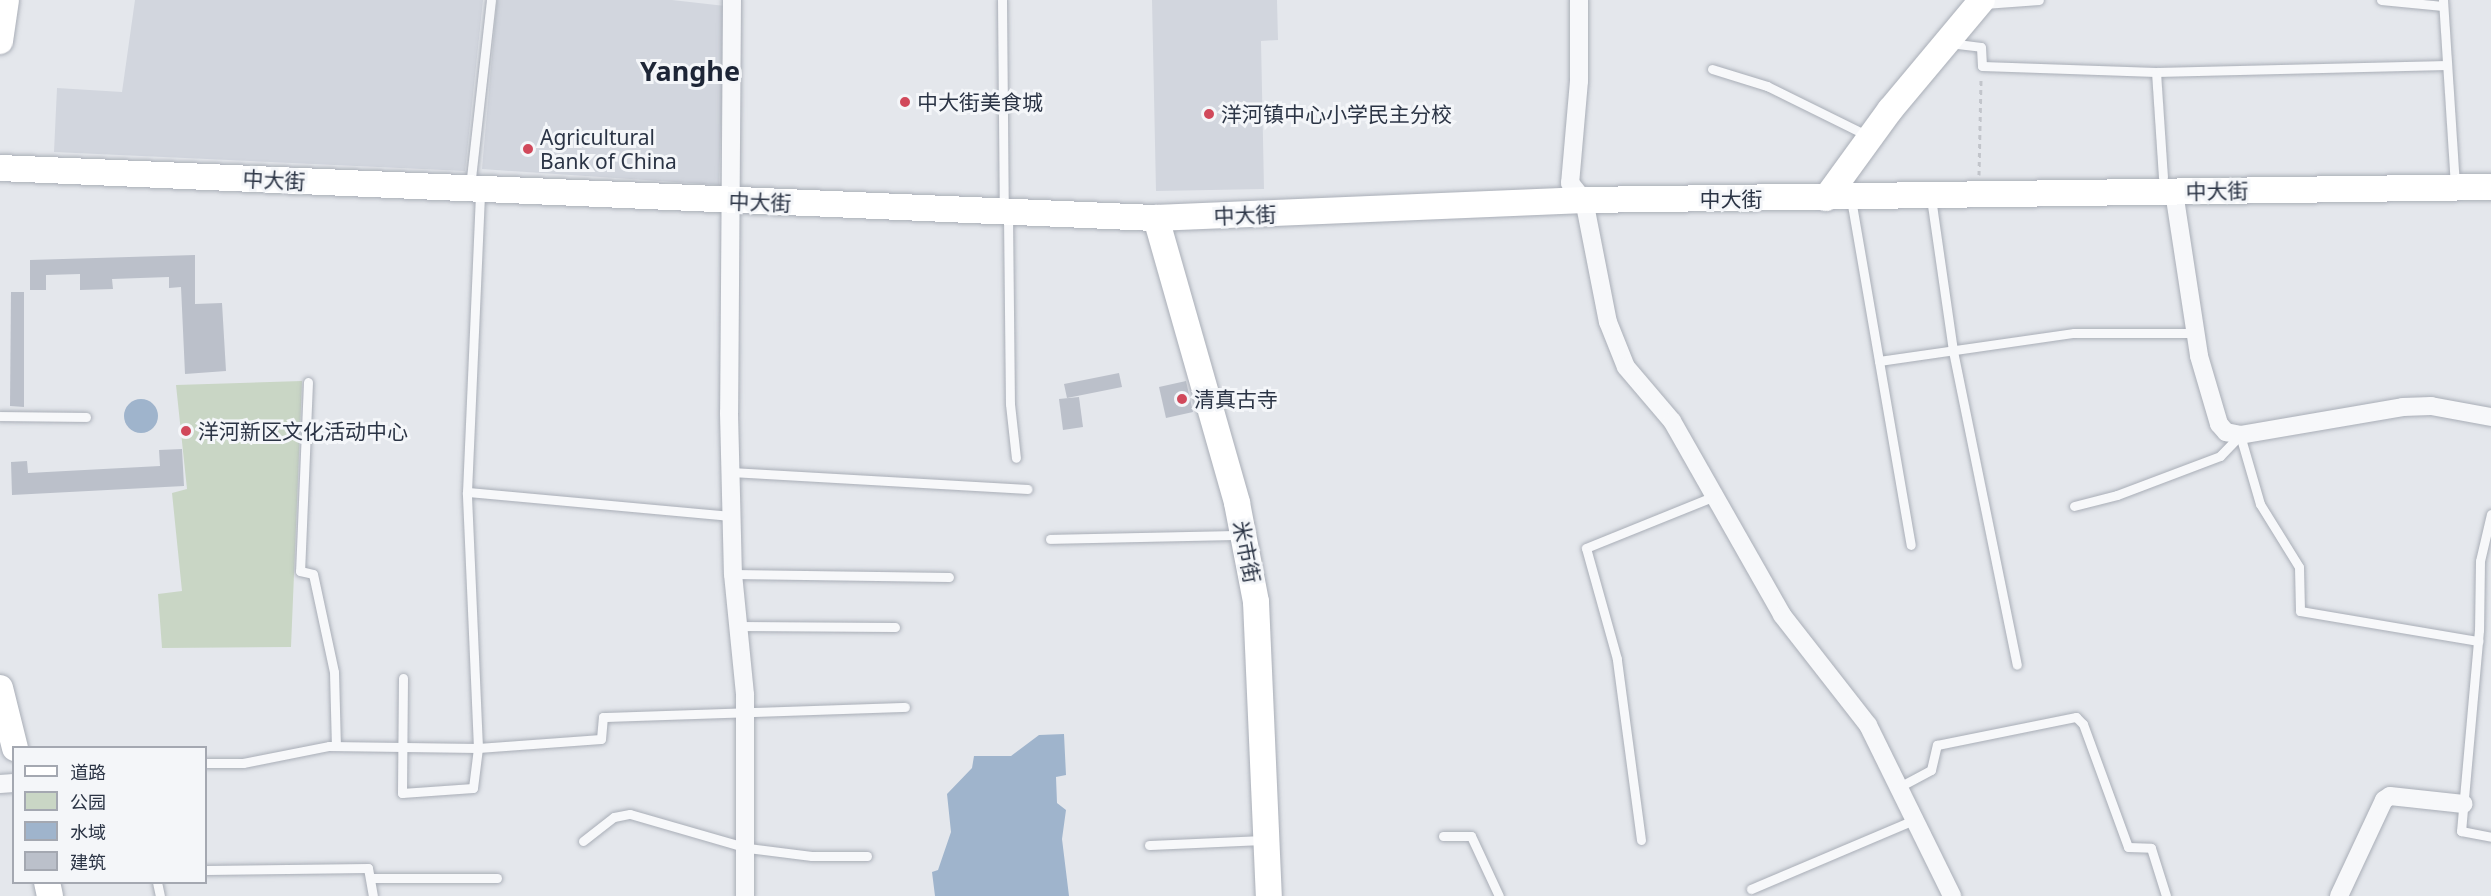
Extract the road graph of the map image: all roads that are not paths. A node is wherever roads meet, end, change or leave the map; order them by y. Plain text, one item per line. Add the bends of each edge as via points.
1 (6, 0) edge
2 (491, 0) edge
3 (732, 0) edge
4 (1002, 0) edge
5 (1579, 0) edge
6 (2039, 0) edge
7 (2381, 0) edge
8 (1980, 2) edge
9 (2443, 3) edge
10 (0, 41) edge
11 (1946, 43) junction
12 (2447, 64) junction
13 (1712, 69) dead end
14 (2156, 72) junction
15 (1870, 137) junction
16 (0, 168) edge
17 (2168, 184) junction
18 (2491, 187) edge
19 (2455, 188) junction
20 (475, 189) junction
21 (1930, 195) junction
22 (1838, 198) junction
23 (729, 200) junction
24 (1584, 200) junction
25 (1006, 212) junction
26 (1156, 218) junction
27 (2195, 333) junction
28 (1953, 351) junction
29 (1879, 361) junction
30 (308, 382) dead end
31 (0, 416) edge
32 (86, 417) dead end
33 (2491, 417) edge
34 (2240, 435) junction
35 (1016, 458) dead end
36 (731, 472) junction
37 (1028, 489) dead end
38 (467, 492) junction
39 (1715, 496) junction
40 (2074, 506) dead end
41 (2491, 514) edge
42 (732, 516) junction
43 (1244, 535) junction
44 (1050, 539) dead end
45 (1911, 545) dead end
46 (733, 574) junction
47 (949, 577) dead end
48 (738, 626) junction
49 (895, 627) dead end
50 (2478, 641) junction
51 (2018, 665) dead end
52 (403, 678) dead end
53 (0, 688) edge
54 (905, 707) dead end
55 (745, 710) junction
56 (15, 746) edge
57 (336, 746) junction
58 (401, 747) junction
59 (478, 748) junction
60 (207, 763) edge
61 (1901, 786) junction
62 (2464, 804) junction
63 (1917, 819) junction
64 (1443, 836) dead end
65 (2491, 837) edge
66 (1266, 840) junction
67 (1641, 840) dead end
68 (583, 841) dead end
69 (1149, 845) dead end
70 (748, 848) junction
71 (867, 856) dead end
72 (207, 870) edge
73 (372, 878) junction
74 (496, 878) dead end
75 (1751, 889) dead end
76 (373, 896) edge
77 (745, 896) edge
78 (1269, 896) edge
79 (1500, 896) edge
80 (1952, 896) edge
81 (2166, 896) edge
82 (2339, 896) edge

1 - 10 street
2 - 20 lane
3 - 23 street
4 - 25 lane
5 - 24 street via 1579,81 1570,183
6 - 8 lane
7 - 9 lane
8 - 11 street
9 - 12 lane
11 - 14 lane via 1982,47 1982,66
11 - 15 street
12 - 14 lane
12 - 19 lane
13 - 15 lane via 1767,86
14 - 17 lane
15 - 22 street
16 - 20 street, 中大街
17 - 19 street, 中大街
17 - 21 street, 中大街
17 - 27 street
18 - 19 street, 中大街
20 - 23 street, 中大街
20 - 38 lane
21 - 22 street, 中大街
21 - 28 lane
22 - 24 street, 中大街
22 - 29 lane
23 - 25 street, 中大街
23 - 36 street
24 - 26 street, 中大街
24 - 39 street via 1608,321 1626,367 1672,421
25 - 26 street, 中大街
25 - 35 lane via 1010,404
26 - 43 street, 米市街
27 - 28 lane via 2074,333
27 - 34 street via 2219,424
28 - 29 lane
28 - 51 lane
29 - 45 lane
30 - 57 lane via 300,571 313,574 334,672
31 - 32 lane
33 - 34 street via 2431,406 2403,407
34 - 40 lane via 2220,456 2117,495
34 - 50 lane via 2260,504 2299,567 2300,611
36 - 37 lane
36 - 42 street
38 - 42 lane
38 - 59 lane
39 - 61 street via 1782,615 1868,725
39 - 67 lane via 1586,548 1617,659
41 - 50 lane via 2480,561
42 - 46 street
43 - 44 lane
43 - 66 street, 米市街 via 1256,602
46 - 47 lane
46 - 48 street
48 - 49 lane
48 - 55 street
50 - 62 lane
52 - 58 lane
53 - 56 street
54 - 55 lane
55 - 59 lane via 603,717 601,739
55 - 70 street
57 - 58 lane
57 - 60 lane via 243,763
58 - 59 lane
58 - 59 lane via 402,793 474,788
61 - 63 street
61 - 81 lane via 1931,770 1937,746 2076,717 2083,724 2128,847 2151,848
62 - 65 lane via 2461,831
62 - 82 street via 2390,796 2384,800
63 - 75 lane
63 - 80 street
64 - 79 lane via 1471,836
66 - 69 lane
66 - 78 street, 米市街
68 - 70 lane via 614,817 630,814
70 - 71 lane via 812,856
70 - 77 street
72 - 73 lane via 368,868
73 - 74 lane
73 - 76 lane

